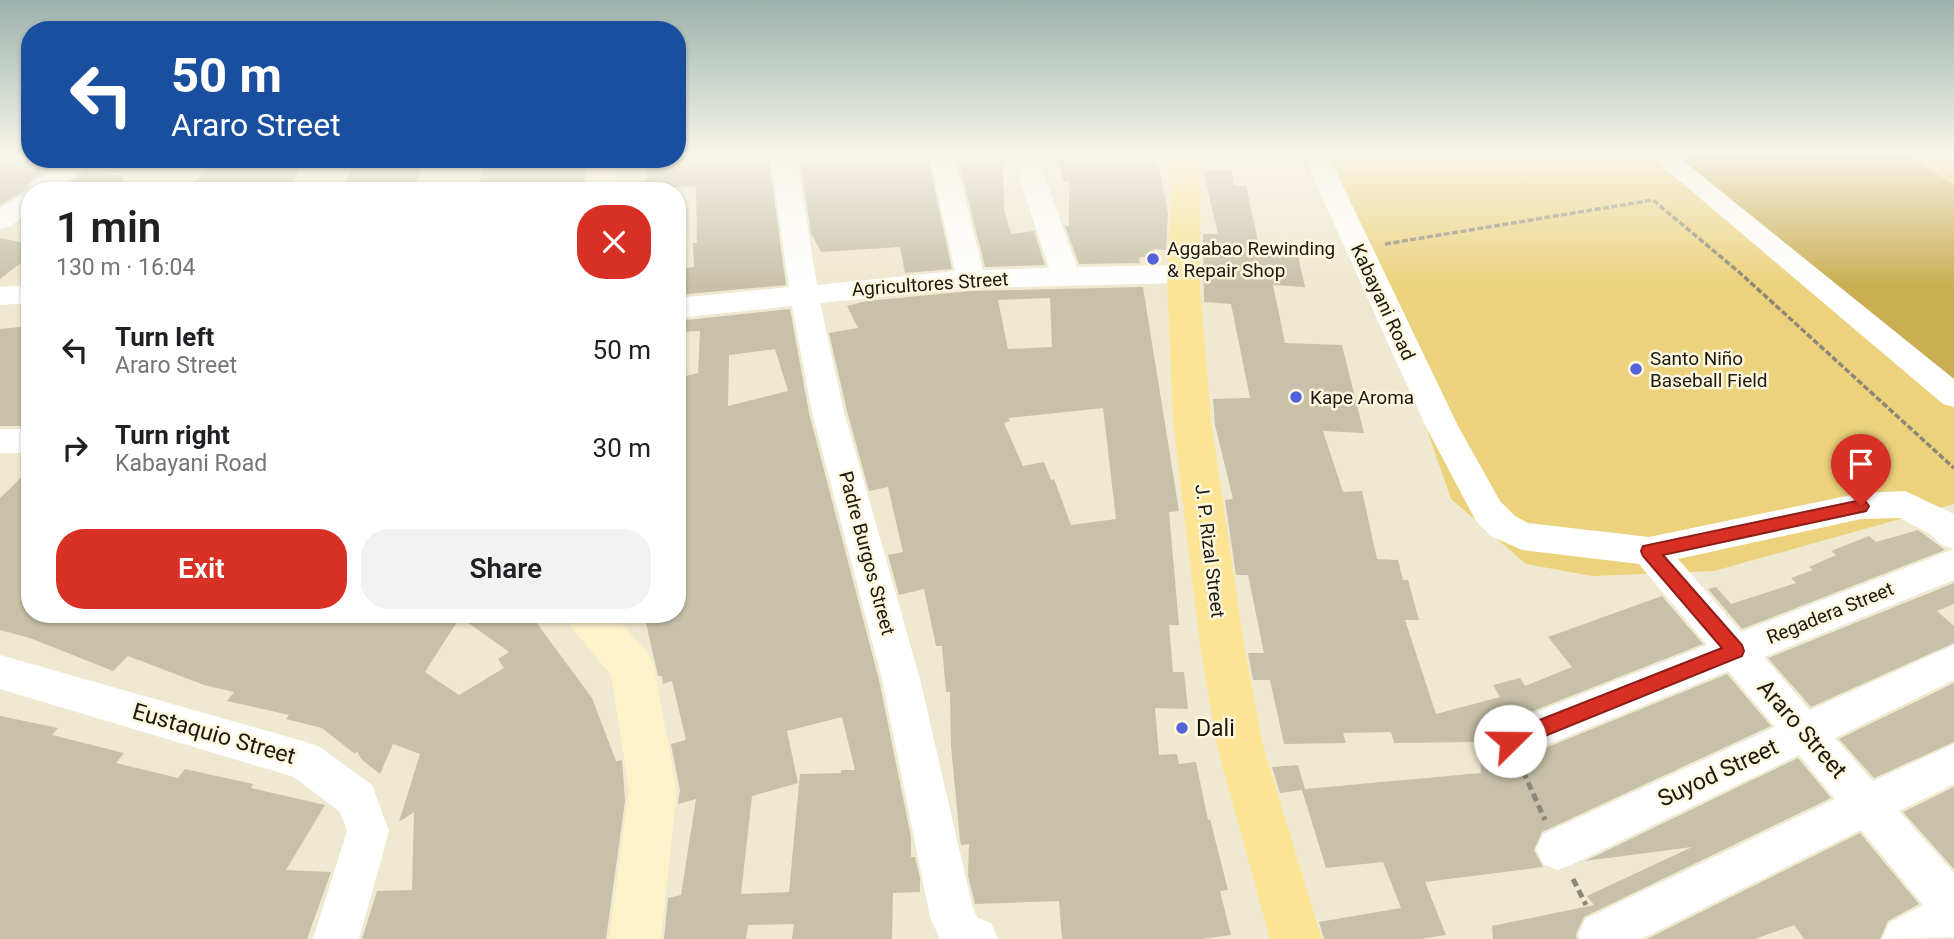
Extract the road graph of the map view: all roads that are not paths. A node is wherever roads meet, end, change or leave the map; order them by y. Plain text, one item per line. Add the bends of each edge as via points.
1 (790, 199) edge
2 (952, 199) edge
3 (1040, 199) edge
4 (1186, 199) edge
5 (1335, 199) edge
6 (1714, 199) edge
7 (21, 206) edge
8 (0, 221) edge
9 (1183, 274) junction
10 (1066, 276) junction
11 (971, 279) junction
12 (804, 294) junction
13 (21, 295) edge
14 (0, 296) edge
15 (686, 307) edge
16 (1954, 396) edge
17 (1948, 530) edge
18 (1649, 551) junction
19 (1954, 564) edge
20 (594, 623) edge
21 (1735, 651) junction
22 (1954, 662) edge
23 (0, 672) edge
24 (1805, 732) junction
25 (1510, 741) dead end
26 (1954, 763) edge
27 (1867, 805) junction
28 (1558, 849) dead end
29 (1954, 910) edge
30 (1601, 935) dead end
31 (336, 939) edge
32 (635, 939) edge
33 (975, 939) edge
34 (1296, 939) edge
35 (1905, 939) edge

1 - 12 street, Padre Burgos Street
2 - 11 street
3 - 10 street
4 - 9 main road, J. P. Rizal Street
5 - 18 street, Kabayani Road via 1442,427 1488,511 1522,537
6 - 16 street
7 - 8 street
9 - 10 street, Agricultores Street
9 - 34 main road, J. P. Rizal Street via 1192,421 1222,645 1240,746
10 - 11 street, Agricultores Street
11 - 12 street, Agricultores Street
12 - 15 street, Agricultores Street
12 - 33 street, Padre Burgos Street via 828,412 901,679 952,916 963,935
13 - 14 street
17 - 18 street, Kabayani Road via 1905,504 1861,506
18 - 21 street, Araro Street
19 - 21 street, Regadera Street
20 - 32 street via 632,667 653,790
21 - 24 street, Araro Street
21 - 25 street, Regadera Street
22 - 24 street, Suyod Street
23 - 31 street, Eustaquio Street via 306,761 358,799 368,831
24 - 27 street, Araro Street
24 - 28 street, Suyod Street
26 - 27 street
27 - 29 street, Araro Street
27 - 30 street
29 - 35 street

